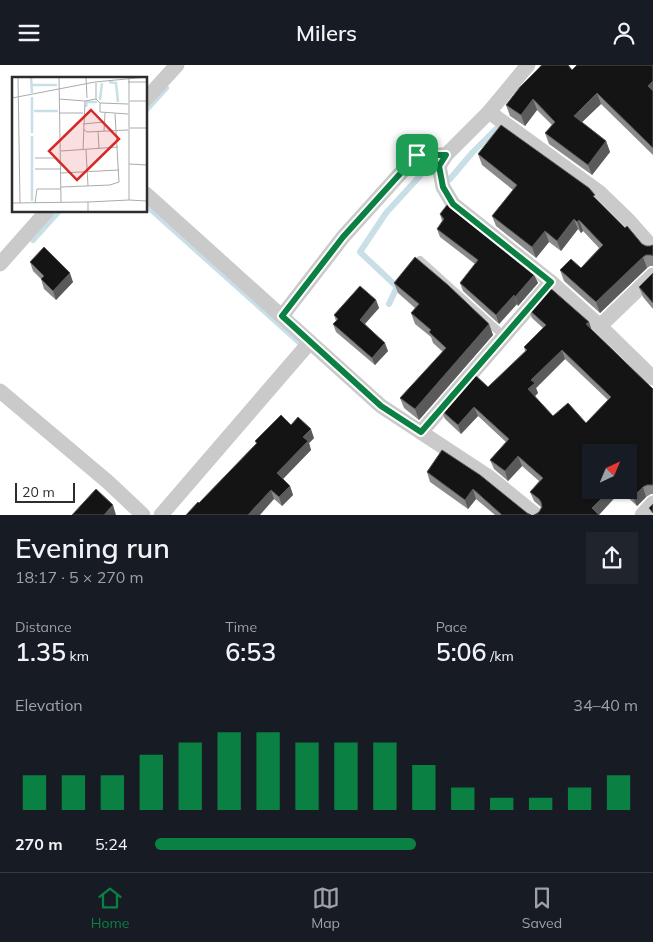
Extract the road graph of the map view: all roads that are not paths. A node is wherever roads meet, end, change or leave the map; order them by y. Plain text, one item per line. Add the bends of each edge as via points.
1 (177, 65) edge
2 (528, 65) edge
3 (148, 97) edge
4 (489, 112) junction
5 (446, 155) junction
6 (148, 196) edge
7 (46, 213) edge
8 (653, 248) edge
9 (420, 260) edge
10 (0, 264) edge
11 (653, 275) edge
12 (551, 282) junction
13 (282, 316) junction
14 (600, 326) junction
15 (504, 336) junction
16 (310, 342) junction
17 (653, 378) edge
18 (0, 391) edge
19 (421, 432) junction
20 (653, 503) edge
21 (143, 515) edge
22 (161, 515) edge
23 (536, 515) edge
24 (642, 515) edge

1 - 3 street
2 - 4 street
4 - 5 street
4 - 8 street via 599,192
5 - 12 street via 439,166 443,187 453,204
5 - 13 street via 417,155 343,237
6 - 13 street
7 - 10 street
9 - 15 lane
11 - 14 street
12 - 14 street
12 - 15 street
13 - 16 street
14 - 17 street
15 - 19 street
16 - 19 street via 381,406
16 - 22 street
18 - 21 street
19 - 23 street via 488,477
20 - 24 street

